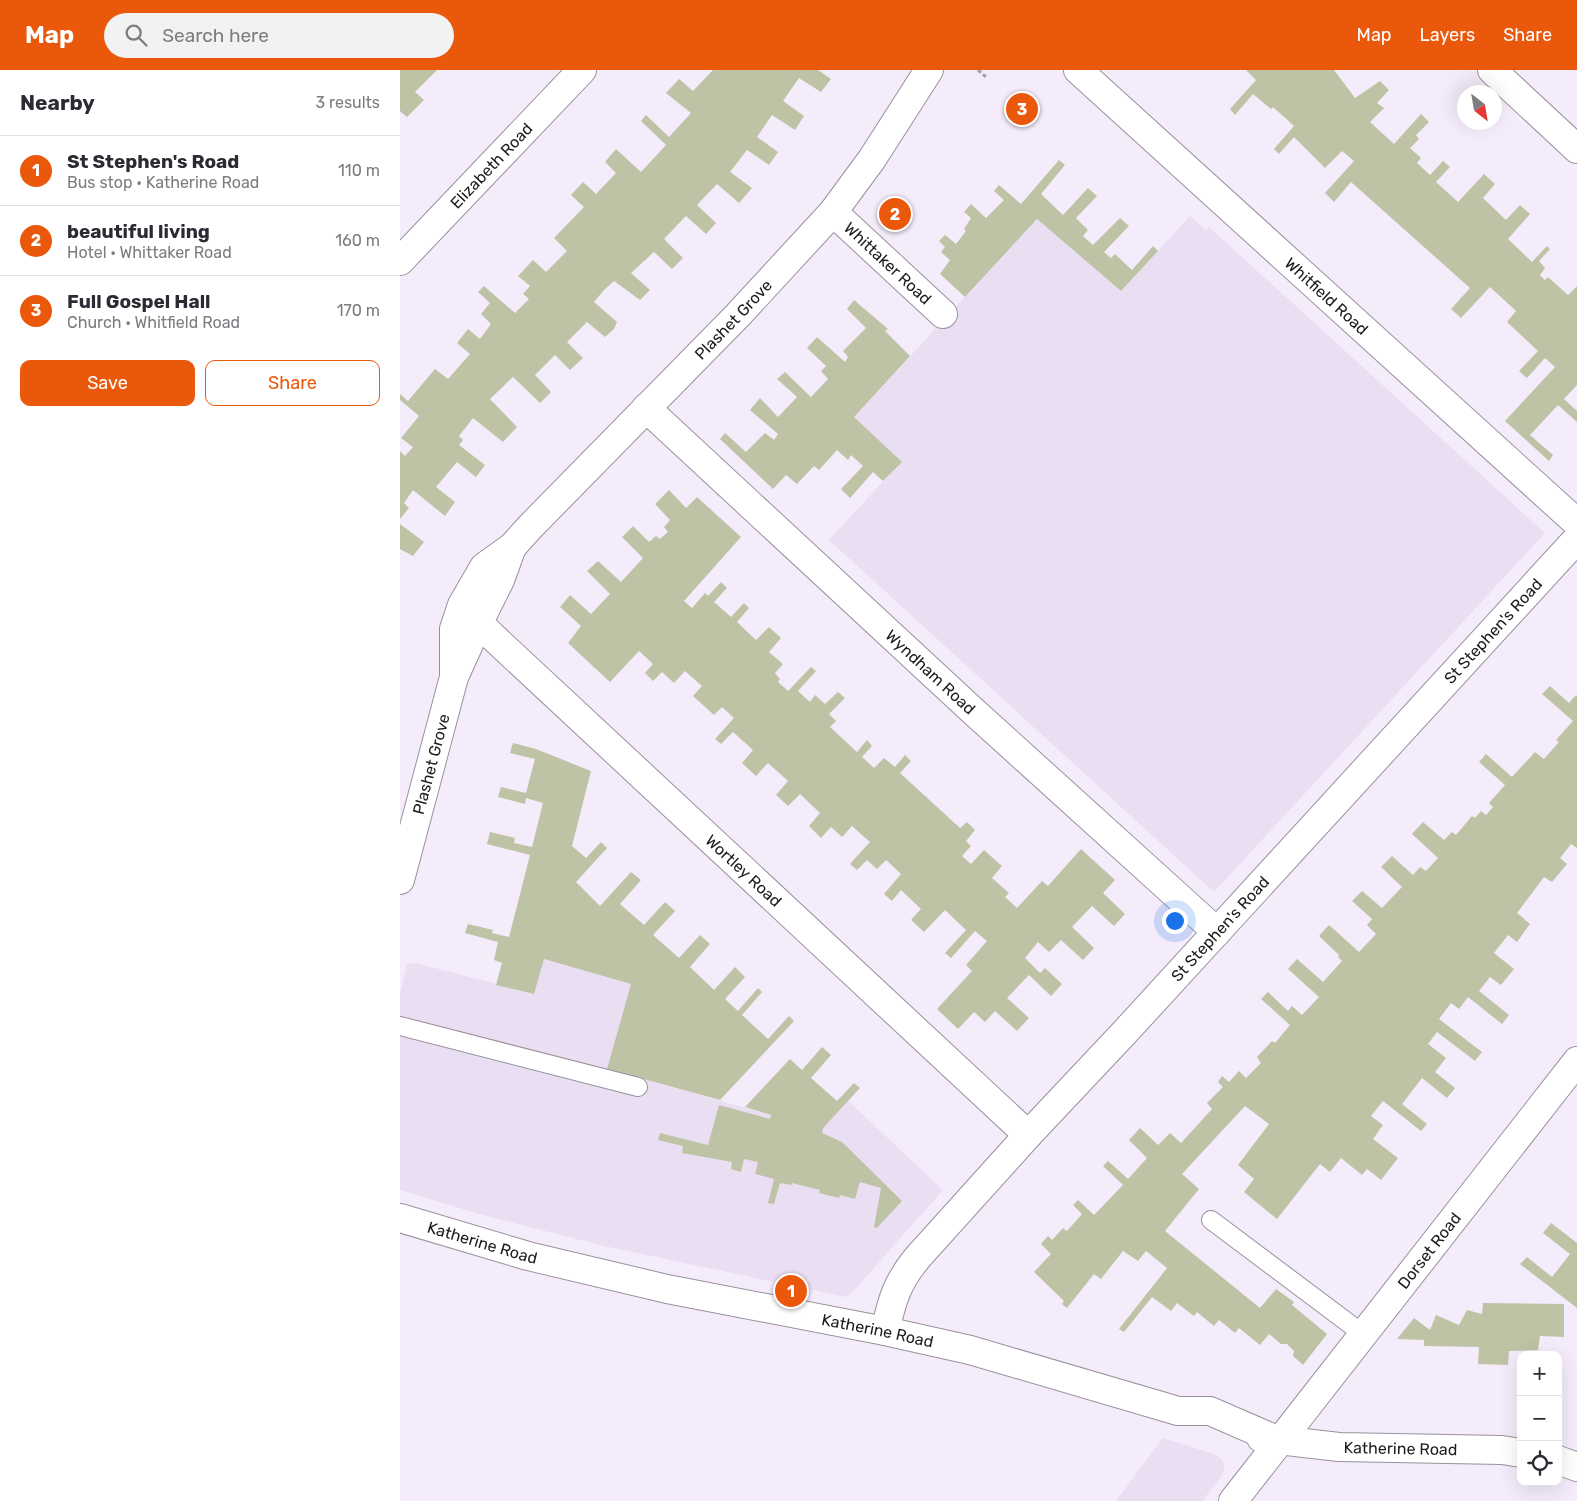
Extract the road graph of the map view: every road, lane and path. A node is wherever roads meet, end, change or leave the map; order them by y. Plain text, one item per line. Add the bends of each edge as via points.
1 (582, 70) edge
2 (929, 70) edge
3 (978, 70) edge
4 (1078, 70) edge
5 (1492, 70) edge
6 (986, 77) dead end
7 (1577, 149) edge
8 (833, 212) junction
9 (400, 261) edge
10 (943, 314) dead end
11 (646, 408) junction
12 (1577, 522) edge
13 (1577, 539) edge
14 (470, 614) junction
15 (400, 880) edge
16 (1217, 932) junction
17 (400, 1026) edge
18 (1577, 1061) edge
19 (638, 1087) dead end
20 (1028, 1135) junction
21 (400, 1218) edge
22 (1211, 1220) dead end
23 (885, 1331) junction
24 (1363, 1334) junction
25 (1279, 1441) junction
26 (1517, 1452) edge
27 (1562, 1461) edge
28 (1577, 1467) edge
29 (1233, 1501) edge

1 - 9 street, Elizabeth Road
2 - 8 street, Plashet Grove
3 - 6 path
4 - 12 street, Whitfield Road
5 - 7 street
8 - 10 street, Whittaker Road
8 - 11 street, Plashet Grove
11 - 14 street, Plashet Grove via 512,547 500,580
11 - 16 street, Wyndham Road
13 - 16 street, St Stephen's Road
14 - 15 street, Plashet Grove
14 - 20 street, Wortley Road
16 - 20 street, St Stephen's Road
17 - 19 lane
18 - 24 street, Dorset Road
20 - 23 street, St Stephen's Road via 905,1272 897,1287
21 - 23 street, Katherine Road via 528,1256 658,1287
22 - 24 lane
23 - 25 street, Katherine Road via 970,1350 1178,1411 1205,1430
24 - 25 street, Dorset Road
25 - 26 street, Katherine Road via 1339,1447
25 - 29 street, Dorset Road
27 - 28 street

